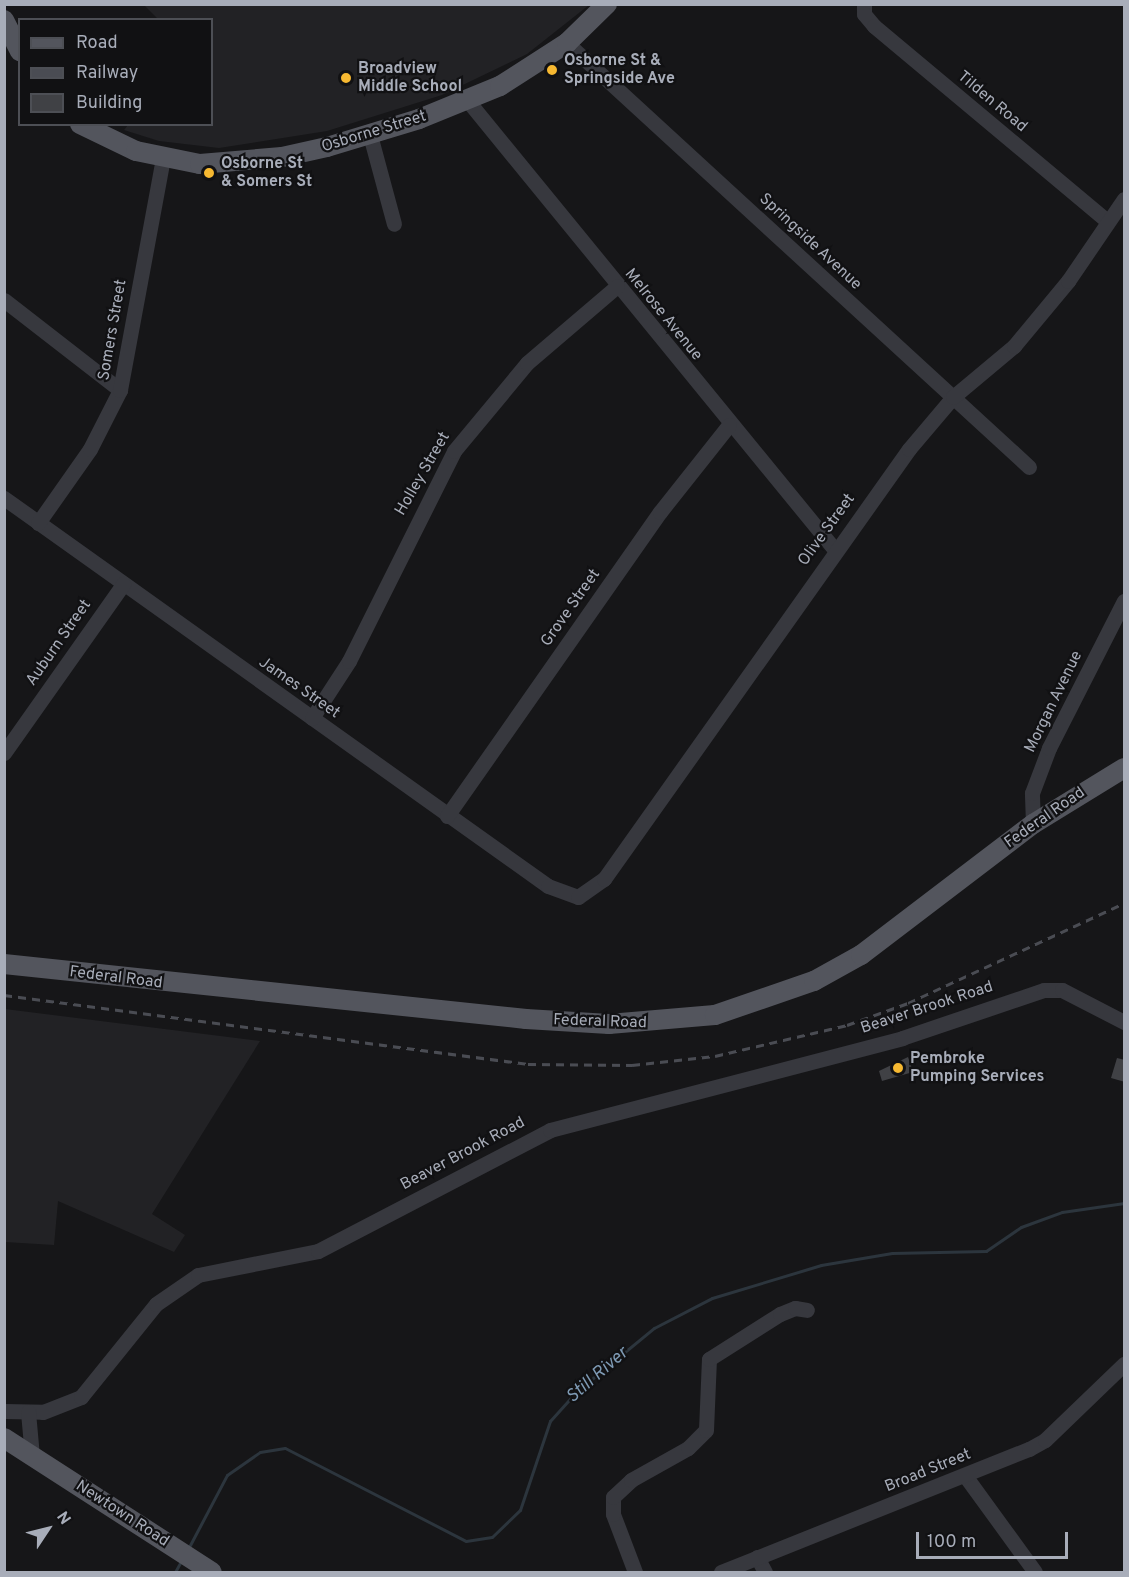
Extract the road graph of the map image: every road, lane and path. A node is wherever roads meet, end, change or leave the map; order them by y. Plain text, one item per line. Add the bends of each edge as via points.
1 (607, 4) edge
2 (864, 4) edge
3 (4, 20) edge
4 (567, 43) junction
5 (18, 47) edge
6 (468, 101) junction
7 (84, 126) edge
8 (370, 135) junction
9 (163, 159) junction
10 (1125, 199) edge
11 (1106, 220) junction
12 (394, 224) dead end
13 (617, 286) junction
14 (4, 300) edge
15 (120, 390) junction
16 (953, 397) junction
17 (729, 425) junction
18 (1029, 467) dead end
19 (4, 498) edge
20 (38, 523) junction
21 (835, 550) junction
22 (123, 584) junction
23 (1125, 602) edge
24 (312, 718) junction
25 (4, 753) edge
26 (1125, 768) edge
27 (447, 816) junction
28 (1034, 824) junction
29 (578, 897) joint
30 (4, 964) edge
31 (1125, 1022) edge
32 (807, 1310) dead end
33 (1125, 1364) edge
34 (4, 1411) edge
35 (27, 1412) junction
36 (4, 1438) edge
37 (32, 1456) junction
38 (966, 1477) junction
39 (757, 1557) junction
40 (212, 1572) edge
41 (635, 1572) edge
42 (721, 1572) edge
43 (765, 1572) edge
44 (1035, 1572) edge

1 - 4 main road, Osborne Street
2 - 11 street, Tilden Road via 864,14 874,26
3 - 5 main road
4 - 6 main road, Osborne Street via 532,68
4 - 16 street, Springside Avenue
6 - 8 main road, Osborne Street
6 - 13 street, Melrose Avenue
7 - 9 main road, Osborne Street via 108,140
8 - 9 main road, Osborne Street via 282,157 238,162
8 - 12 street
9 - 15 street, Somers Street
10 - 11 street, Olive Street
11 - 16 street, Olive Street via 1068,281 1014,346
13 - 17 street, Melrose Avenue
13 - 24 street, Holley Street via 527,363 454,452 349,662
14 - 15 street
15 - 20 street, Somers Street via 90,449
16 - 18 street, Springside Avenue
16 - 21 street, Olive Street via 909,448
17 - 21 street, Melrose Avenue
17 - 27 street, Grove Street via 660,512
19 - 20 street, James Street
20 - 22 street, James Street
21 - 29 street, Olive Street via 604,879
22 - 24 street, James Street
22 - 25 street, Auburn Street
23 - 28 street, Morgan Avenue via 1049,748 1032,793
24 - 27 street, James Street
26 - 28 main road, Federal Road
27 - 29 street, James Street via 548,886
28 - 30 main road, Federal Road via 898,929 814,981 725,1012 663,1023 609,1024 364,1005
31 - 35 street, Beaver Brook Road via 1062,990 1044,990 902,1038 550,1130 318,1251 198,1275 156,1304 81,1396 64,1407
32 - 41 street via 795,1308 780,1314 708,1359 706,1430 688,1448 631,1480 614,1497 613,1514
33 - 38 street, Broad Street via 1045,1440
34 - 35 street, Beaver Brook Road
35 - 37 street
36 - 37 main road, Newtown Road
37 - 40 main road, Newtown Road
38 - 39 street, Broad Street
38 - 44 street
39 - 42 street, Broad Street
39 - 43 street

